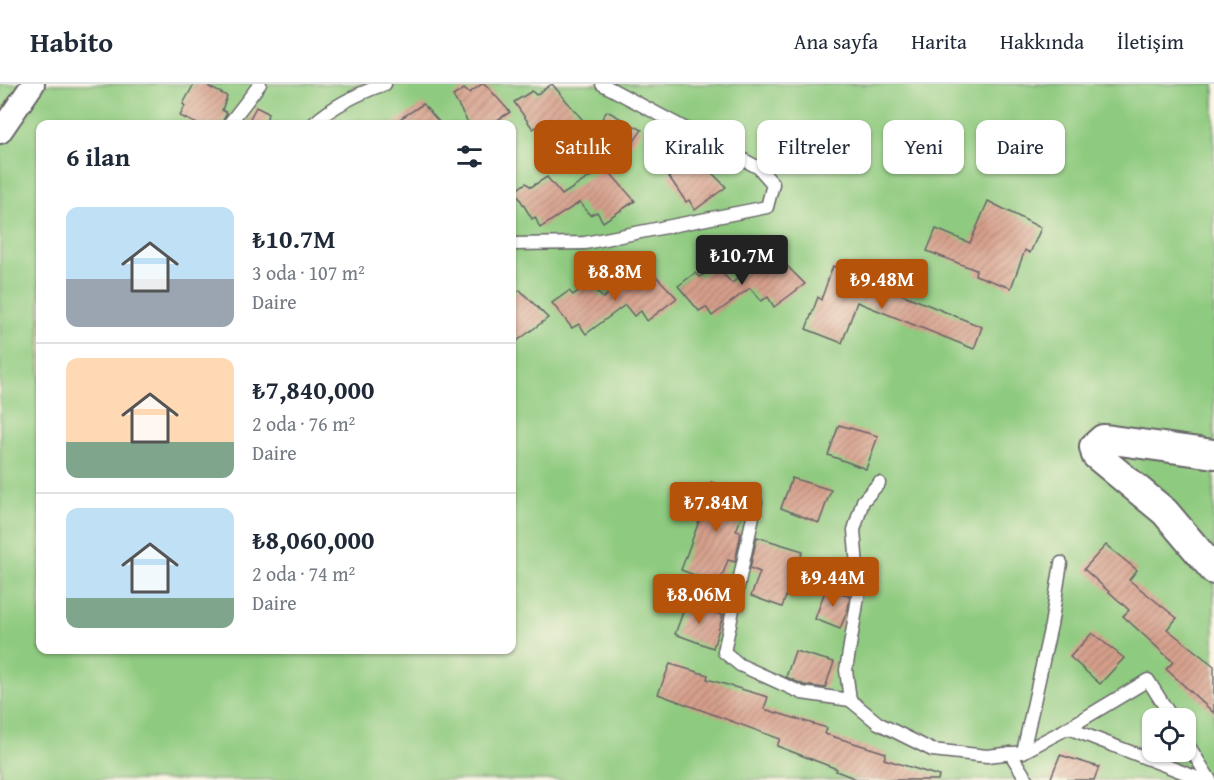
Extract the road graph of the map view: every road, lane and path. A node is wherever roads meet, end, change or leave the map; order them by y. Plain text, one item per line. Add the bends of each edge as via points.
1 (33, 84) edge
2 (260, 84) edge
3 (385, 84) edge
4 (602, 84) edge
5 (232, 120) edge
6 (318, 120) edge
7 (0, 132) edge
8 (516, 244) edge
9 (1214, 454) edge
10 (879, 483) dead end
11 (756, 502) dead end
12 (1061, 563) dead end
13 (1214, 570) edge
14 (850, 700) junction
15 (1166, 708) edge
16 (1068, 728) junction
17 (1023, 752) junction
18 (1010, 753) junction
19 (1196, 758) edge
20 (1027, 780) edge
21 (1203, 780) edge
22 (1210, 780) edge

1 - 7 street
2 - 5 lane
3 - 6 lane via 362,92
4 - 8 lane via 759,168 773,184 767,207 585,243
9 - 13 street via 1103,439 1094,447 1096,455 1165,512
10 - 14 lane via 863,501 854,530 859,591 846,670
11 - 14 lane via 724,652 740,665 802,693
12 - 17 lane
14 - 18 lane via 878,723 932,750 987,756
15 - 16 lane via 1148,680
16 - 17 lane
16 - 21 lane
17 - 18 lane
18 - 20 lane
19 - 22 lane

